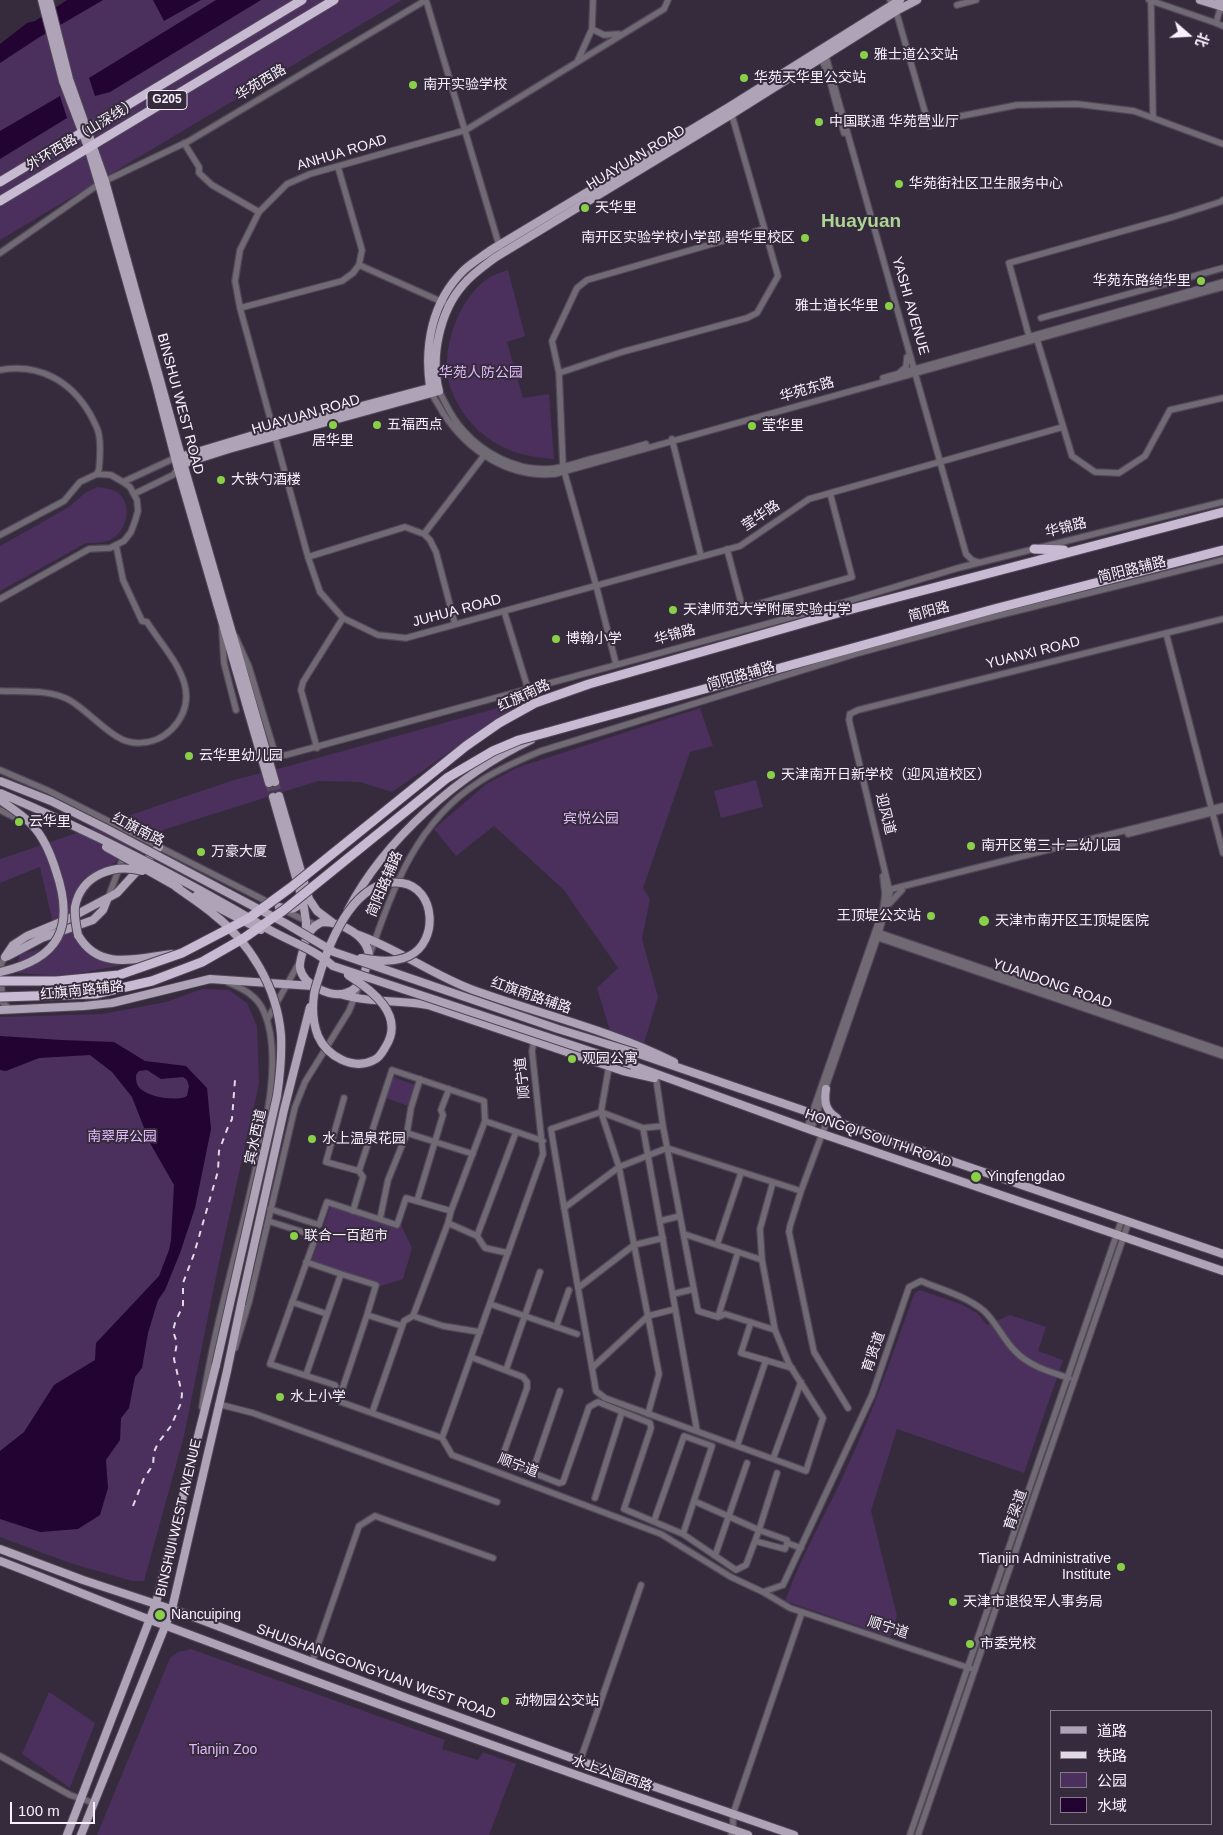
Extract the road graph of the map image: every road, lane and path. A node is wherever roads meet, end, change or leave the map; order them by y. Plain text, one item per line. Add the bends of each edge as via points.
1 (42, 0) edge
2 (302, 0) edge
3 (334, 0) edge
4 (426, 0) edge
5 (593, 0) edge
6 (668, 0) edge
7 (917, 0) edge
8 (976, 0) edge
9 (1149, 0) edge
10 (1200, 0) edge
11 (1222, 3) edge
12 (895, 4) edge
13 (48, 5) edge
14 (958, 5) dead end
15 (1216, 23) junction
16 (1223, 26) edge
17 (592, 29) junction
18 (622, 34) junction
19 (824, 56) junction
20 (578, 60) junction
21 (730, 110) junction
22 (1153, 118) junction
23 (466, 130) junction
24 (85, 132) junction
25 (184, 143) junction
26 (1223, 144) edge
27 (91, 146) junction
28 (338, 168) junction
29 (0, 182) edge
30 (102, 182) junction
31 (1223, 200) edge
32 (0, 201) edge
33 (259, 212) junction
34 (764, 229) junction
35 (499, 245) junction
36 (0, 253) edge
37 (503, 253) junction
38 (359, 265) junction
39 (1223, 268) edge
40 (1223, 282) edge
41 (1223, 286) edge
42 (441, 302) junction
43 (449, 305) junction
44 (240, 308) junction
45 (1041, 318) dead end
46 (1036, 337) junction
47 (1029, 339) junction
48 (909, 357) junction
49 (930, 364) junction
50 (0, 370) edge
51 (912, 370) junction
52 (559, 372) junction
53 (899, 375) junction
54 (433, 391) junction
55 (416, 394) junction
56 (1223, 398) edge
57 (442, 404) junction
58 (1063, 427) junction
59 (274, 433) junction
60 (672, 438) junction
61 (485, 453) junction
62 (194, 456) junction
63 (180, 463) junction
64 (939, 463) junction
65 (563, 470) junction
66 (97, 474) junction
67 (184, 478) junction
68 (123, 482) junction
69 (830, 493) junction
70 (134, 494) junction
71 (1223, 502) edge
72 (1223, 512) edge
73 (424, 534) junction
74 (0, 535) edge
75 (116, 545) junction
76 (727, 549) junction
77 (1034, 549) junction
78 (1076, 550) junction
79 (1223, 550) edge
80 (701, 556) junction
81 (308, 557) junction
82 (1223, 560) edge
83 (981, 562) junction
84 (958, 568) junction
85 (596, 585) junction
86 (0, 599) edge
87 (852, 609) joint
88 (994, 609) junction
89 (504, 611) junction
90 (343, 618) junction
91 (1223, 619) edge
92 (222, 621) junction
93 (455, 624) junction
94 (231, 630) junction
95 (934, 632) junction
96 (1166, 633) junction
97 (616, 664) junction
98 (528, 689) junction
99 (0, 691) edge
100 (236, 710) dead end
101 (850, 714) joint
102 (545, 733) junction
103 (317, 748) junction
104 (0, 770) edge
105 (0, 781) edge
106 (0, 793) edge
107 (0, 800) edge
108 (1223, 806) edge
109 (0, 810) edge
110 (1223, 810) edge
111 (1212, 811) junction
112 (84, 831) junction
113 (159, 847) junction
114 (1223, 853) edge
115 (156, 875) junction
116 (175, 886) junction
117 (902, 890) junction
118 (300, 891) junction
119 (887, 892) junction
120 (107, 900) junction
121 (279, 907) junction
122 (887, 908) junction
123 (343, 918) junction
124 (306, 921) junction
125 (317, 924) junction
126 (334, 924) junction
127 (356, 934) junction
128 (877, 935) junction
129 (284, 938) junction
130 (306, 938) junction
131 (375, 941) junction
132 (330, 950) junction
133 (182, 952) junction
134 (2, 958) edge
135 (369, 959) junction
136 (300, 962) junction
137 (333, 966) junction
138 (0, 972) edge
139 (220, 979) junction
140 (0, 981) edge
141 (360, 983) junction
142 (289, 984) junction
143 (314, 990) junction
144 (340, 994) junction
145 (0, 997) edge
146 (354, 998) junction
147 (0, 1010) edge
148 (12, 1010) junction
149 (267, 1020) junction
150 (534, 1041) junction
151 (1223, 1051) edge
152 (1223, 1056) edge
153 (608, 1066) junction
154 (700, 1075) junction
155 (656, 1078) junction
156 (420, 1079) junction
157 (824, 1088) junction
158 (449, 1089) junction
159 (695, 1089) junction
160 (344, 1098) dead end
161 (601, 1112) junction
162 (817, 1113) junction
163 (828, 1118) junction
164 (485, 1122) junction
165 (845, 1123) junction
166 (663, 1126) junction
167 (643, 1128) junction
168 (809, 1129) junction
169 (823, 1130) junction
170 (407, 1132) junction
171 (516, 1132) junction
172 (543, 1141) junction
173 (435, 1142) junction
174 (667, 1148) junction
175 (473, 1154) junction
176 (648, 1156) junction
177 (619, 1167) junction
178 (359, 1171) junction
179 (741, 1173) junction
180 (773, 1182) junction
181 (801, 1191) junction
182 (417, 1201) junction
183 (564, 1208) junction
184 (270, 1209) junction
185 (353, 1211) junction
186 (450, 1211) junction
187 (680, 1216) junction
188 (380, 1219) junction
189 (1125, 1220) junction
190 (268, 1221) junction
191 (660, 1221) junction
192 (448, 1223) junction
193 (319, 1225) junction
194 (684, 1234) junction
195 (1120, 1235) junction
196 (316, 1236) junction
197 (477, 1236) junction
198 (663, 1238) junction
199 (634, 1245) junction
200 (717, 1245) junction
201 (738, 1252) junction
202 (508, 1253) junction
203 (1223, 1254) edge
204 (762, 1260) junction
205 (306, 1262) junction
206 (1223, 1271) edge
207 (540, 1272) dead end
208 (341, 1274) junction
209 (578, 1288) junction
210 (694, 1289) junction
211 (569, 1290) dead end
212 (673, 1294) junction
213 (292, 1302) junction
214 (490, 1304) junction
215 (675, 1309) junction
216 (327, 1314) junction
217 (367, 1315) junction
218 (413, 1316) junction
219 (525, 1316) junction
220 (648, 1316) junction
221 (718, 1316) junction
222 (751, 1322) junction
223 (402, 1326) junction
224 (556, 1327) junction
225 (775, 1330) junction
226 (480, 1332) junction
227 (577, 1334) dead end
228 (471, 1357) junction
229 (766, 1360) junction
230 (592, 1368) junction
231 (792, 1368) junction
232 (506, 1370) junction
233 (227, 1371) junction
234 (306, 1375) junction
235 (1070, 1379) junction
236 (801, 1382) junction
237 (560, 1392) dead end
238 (339, 1397) junction
239 (218, 1404) junction
240 (848, 1408) dead end
241 (622, 1412) junction
242 (372, 1413) junction
243 (648, 1414) junction
244 (199, 1427) junction
245 (697, 1431) junction
246 (442, 1438) junction
247 (737, 1446) junction
248 (773, 1459) junction
249 (747, 1463) dead end
250 (532, 1473) junction
251 (777, 1474) dead end
252 (595, 1498) dead end
253 (694, 1501) junction
254 (497, 1502) dead end
255 (729, 1516) junction
256 (654, 1521) junction
257 (759, 1530) junction
258 (683, 1534) junction
259 (755, 1541) junction
260 (787, 1543) junction
261 (0, 1548) edge
262 (801, 1548) junction
263 (715, 1556) junction
264 (493, 1558) dead end
265 (0, 1561) edge
266 (641, 1586) dead end
267 (763, 1592) junction
268 (156, 1603) junction
269 (172, 1608) junction
270 (802, 1612) junction
271 (150, 1620) junction
272 (165, 1626) junction
273 (312, 1662) junction
274 (968, 1668) junction
275 (975, 1670) junction
276 (0, 1756) edge
277 (580, 1760) junction
278 (82, 1799) junction
279 (94, 1803) junction
280 (733, 1814) junction
281 (732, 1832) edge
282 (67, 1835) edge
283 (81, 1835) edge
284 (748, 1835) edge
285 (794, 1835) edge
286 (910, 1835) edge
287 (918, 1835) edge

1 - 13 main road, BINSHUI WEST ROAD
2 - 24 highway, 外环西路（山深线） / G205
3 - 27 highway, 外环西路（山深线） / G205
4 - 23 street
4 - 25 street, 华苑西路
5 - 17 street
6 - 18 street, ANHUA ROAD via 664,9
7 - 12 main road, HUAYUAN ROAD
8 - 14 street
9 - 15 street
9 - 22 street
10 - 11 main road
11 - 15 street
12 - 19 main road, HUAYUAN ROAD via 833,46
12 - 22 street via 929,126 960,116 1017,105 1113,108
13 - 24 main road, BINSHUI WEST ROAD
15 - 16 street
17 - 18 street via 604,35
17 - 20 street
18 - 20 street, ANHUA ROAD
19 - 21 main road, HUAYUAN ROAD
19 - 48 street, YASHI AVENUE
20 - 23 street, ANHUA ROAD
21 - 34 street
21 - 35 main road, HUAYUAN ROAD
21 - 37 main road, HUAYUAN ROAD
22 - 26 street
23 - 28 street, ANHUA ROAD
23 - 35 street
24 - 27 main road, BINSHUI WEST ROAD
24 - 29 highway, 外环西路（山深线） / G205
25 - 30 street, 华苑西路
25 - 33 street via 200,173 212,184
27 - 30 main road, BINSHUI WEST ROAD
27 - 32 highway, 外环西路（山深线） / G205
28 - 33 street, ANHUA ROAD via 310,174 287,184
28 - 38 street via 362,250
30 - 36 street, 华苑西路
30 - 63 main road, BINSHUI WEST ROAD
31 - 47 street via 1009,263
33 - 44 street, ANHUA ROAD via 240,250 235,282
34 - 52 street via 587,280 577,288 552,341
34 - 52 street via 778,276 757,313
35 - 37 street
35 - 42 main road, HUAYUAN ROAD via 463,271
37 - 43 main road, HUAYUAN ROAD via 473,275
38 - 42 street
38 - 44 street via 342,281
39 - 45 street
40 - 46 street, 华苑东路
41 - 46 street, 华苑东路
42 - 43 street
42 - 54 main road, HUAYUAN ROAD via 428,351
43 - 54 main road, HUAYUAN ROAD via 439,330
44 - 59 street, ANHUA ROAD
46 - 47 street, 华苑东路
46 - 58 street
47 - 49 street, 华苑东路
47 - 51 street, 华苑东路
48 - 49 street
48 - 51 street, YASHI AVENUE
48 - 53 street
49 - 51 street, 华苑东路
50 - 66 street via 40,372 71,388 82,400 99,433
51 - 53 street, 华苑东路
51 - 64 street, YASHI AVENUE
52 - 65 street
53 - 60 street, 华苑东路
54 - 55 main road, HUAYUAN ROAD
54 - 57 street, 华苑东路
55 - 57 street
55 - 59 main road, HUAYUAN ROAD
56 - 58 street via 1170,410 1145,456 1119,474 1095,472 1072,456
57 - 61 street, 华苑东路
58 - 64 street, 莹华路
59 - 62 main road, HUAYUAN ROAD
59 - 81 street, JUHUA ROAD
60 - 65 street, 华苑东路
60 - 80 street
61 - 65 street, 华苑东路 via 524,467
61 - 73 street
62 - 63 main road, HUAYUAN ROAD
62 - 67 main road
63 - 67 main road, BINSHUI WEST ROAD
63 - 68 street
63 - 70 street via 172,475
64 - 69 street, 莹华路
64 - 83 street, YASHI AVENUE via 966,554
64 - 84 street, YASHI AVENUE via 963,555
65 - 85 street
66 - 68 street via 111,475
66 - 74 street via 80,482 64,501
67 - 92 main road, BINSHUI WEST ROAD
67 - 94 main road, BINSHUI WEST ROAD
68 - 70 street
69 - 76 street, 莹华路 via 809,499 740,546
69 - 76 street via 852,577 744,608
70 - 75 street via 138,511 135,522 131,532
71 - 77 street, 华锦路
72 - 78 highway, 简阳路
73 - 81 street via 405,528
73 - 93 street via 436,552
75 - 86 street via 89,549
75 - 99 street via 124,580 142,621 148,622 184,678 184,708 177,723 151,742 129,742 117,737 71,701 56,695
76 - 80 street, 莹华路
77 - 78 highway
77 - 83 street, 华锦路
78 - 87 highway, 简阳路
79 - 88 highway, 简阳路
80 - 85 street, 莹华路
81 - 90 street, JUHUA ROAD via 320,592
82 - 95 street, 简阳路辅路
83 - 84 street, 华锦路
84 - 97 street, 华锦路 via 825,608
85 - 89 street, JUHUA ROAD
85 - 97 street
87 - 133 highway, 红旗南路, bridge via 589,684 534,703 466,746 249,918
88 - 95 street
88 - 102 highway, 简阳路
89 - 93 street, JUHUA ROAD
89 - 98 street
90 - 93 street, JUHUA ROAD via 378,635 406,638
90 - 103 street via 301,690
91 - 96 street, YUANXI ROAD
92 - 94 main road, BINSHUI WEST ROAD via 272,782
92 - 100 street via 224,663
94 - 103 street, 华锦路 via 243,652 274,750 279,755 286,755
95 - 131 street, 简阳路辅路 via 540,751 486,778 450,804 412,851
96 - 101 street, YUANXI ROAD
96 - 111 street
97 - 98 street, 华锦路
98 - 103 street, 华锦路
101 - 119 street, 迎风道
102 - 123 main road, bridge via 503,754 466,779 414,824 363,883
102 - 145 highway, bridge via 493,751 447,778 284,910 202,962 152,981 95,994
104 - 113 street
105 - 132 main road, 红旗南路, bridge via 51,801 115,833
106 - 112 main road, 红旗南路, bridge
107 - 138 main road, bridge via 25,817 42,838 60,883 65,906 59,936 46,952 32,963
108 - 111 street
109 - 120 street via 20,819 40,814 49,816 122,853
110 - 111 street
111 - 114 street
111 - 117 street
111 - 119 street
112 - 115 main road, bridge
112 - 129 main road, 红旗南路, bridge
113 - 120 main road
113 - 121 street
115 - 116 main road, bridge
115 - 133 main road, bridge via 124,867 100,872 88,883 77,901 78,935 83,945 109,960
116 - 129 main road, bridge via 249,925
116 - 244 main road, 宾水西道, bridge via 222,921 255,960 271,992 281,1035 277,1096
117 - 119 street
117 - 122 street
118 - 121 main road via 300,904 296,908
118 - 124 main road
118 - 126 main road via 276,796 309,899 317,911
119 - 122 street, 迎风道
119 - 128 street, 迎风道
120 - 134 main road via 27,936
120 - 134 main road via 93,920 42,938
121 - 124 street
122 - 128 street, 迎风道
123 - 132 main road, bridge via 370,889 384,883 403,883 416,889 424,900 430,928 415,952 393,960 357,958
123 - 143 main road, bridge
124 - 125 street
124 - 130 main road
125 - 126 main road
125 - 130 main road
126 - 127 main road, 红旗南路辅路
127 - 131 main road, 红旗南路辅路
127 - 135 main road
128 - 151 street, YUANDONG ROAD via 890,936
128 - 152 street, YUANDONG ROAD
128 - 157 street, 迎风道
128 - 157 street, 迎风道 via 869,949
129 - 137 main road, 红旗南路, bridge via 320,955
130 - 136 main road
131 - 135 street, 简阳路辅路
131 - 154 main road, 红旗南路辅路 via 442,977 643,1047
132 - 154 main road, 红旗南路, bridge
133 - 140 highway, 红旗南路, bridge via 119,975 57,981
134 - 148 street via 2,1002
135 - 141 main road
136 - 142 street
136 - 143 main road via 303,977
137 - 143 main road, bridge via 371,991 388,1012 390,1039 376,1060 350,1063 333,1056 322,1044 315,1029
137 - 159 main road, 红旗南路, bridge
139 - 142 main road, 红旗南路辅路
139 - 148 main road, 红旗南路辅路 via 112,1003
139 - 149 street via 240,987 255,998
141 - 144 main road via 348,993
141 - 146 street
142 - 143 main road, 红旗南路辅路
142 - 149 street
143 - 144 main road, 红旗南路辅路
143 - 233 main road, 宾水西道, bridge via 279,1129
144 - 146 main road
146 - 150 main road via 428,1005
146 - 184 street via 305,1082 295,1107
147 - 148 main road, 红旗南路辅路
149 - 244 street via 273,1061 262,1140 214,1343
150 - 153 main road
150 - 172 street, 顺宁道 via 532,1052
153 - 155 main road
153 - 161 street
154 - 162 main road, HONGQI SOUTH ROAD
155 - 159 main road
155 - 166 street
156 - 158 street
156 - 170 street
156 - 178 street via 392,1070
157 - 162 street, 迎风道
157 - 165 main road via 826,1108
158 - 164 street via 484,1101
158 - 173 street
159 - 168 main road, HONGQI SOUTH ROAD
160 - 178 street via 326,1162
161 - 167 street
161 - 177 street
161 - 183 street via 551,1129
162 - 163 main road, HONGQI SOUTH ROAD
162 - 168 street, 迎风道
162 - 169 street
163 - 165 main road, HONGQI SOUTH ROAD
163 - 169 street
164 - 171 street
164 - 175 street
165 - 189 main road, HONGQI SOUTH ROAD
166 - 167 street
166 - 174 street
167 - 176 street
168 - 169 main road, HONGQI SOUTH ROAD
169 - 181 street
169 - 195 main road, HONGQI SOUTH ROAD via 839,1139
170 - 173 street
170 - 188 street via 388,1180
171 - 172 street
171 - 197 street
172 - 202 street, 顺宁道 via 543,1154
173 - 175 street
173 - 182 street
174 - 176 street
174 - 179 street
174 - 187 street
175 - 186 street
176 - 177 street
176 - 191 street
177 - 183 street
177 - 199 street
178 - 185 street via 363,1177
179 - 180 street
179 - 200 street
180 - 181 street
180 - 204 street via 760,1229
181 - 240 street via 789,1232 812,1346
182 - 186 street
182 - 188 street via 406,1198 397,1225
183 - 209 street
184 - 190 street
184 - 193 street
185 - 188 street
185 - 193 street via 327,1202
186 - 192 street
187 - 191 street
187 - 194 street
189 - 195 street, 育梁道
189 - 203 main road, HONGQI SOUTH ROAD
190 - 196 street
190 - 233 street via 249,1302
191 - 198 street
192 - 197 street
192 - 218 street
193 - 196 street
194 - 200 street
194 - 210 street
195 - 206 main road, HONGQI SOUTH ROAD
195 - 235 street, 育梁道
196 - 205 street
197 - 202 street via 485,1248
198 - 199 street
198 - 212 street
199 - 209 street
199 - 220 street
200 - 201 street
201 - 204 street
201 - 221 street
202 - 214 street, 顺宁道
204 - 225 street
205 - 208 street
205 - 213 street
207 - 219 street
208 - 216 street
208 - 217 street via 376,1285
209 - 230 street
210 - 212 street
210 - 221 street via 698,1311
211 - 224 street
212 - 215 street
213 - 216 street
213 - 234 street via 270,1364
214 - 219 street
214 - 226 street, 顺宁道
215 - 220 street
215 - 245 street
216 - 234 street
217 - 223 street
217 - 238 street
218 - 223 street
218 - 226 street via 443,1326
219 - 224 street
219 - 232 street
220 - 230 street
220 - 243 street via 659,1374
221 - 222 street via 725,1314
222 - 225 street
222 - 229 street via 741,1353
223 - 242 street
224 - 227 street
225 - 231 street
226 - 228 street, 顺宁道
228 - 232 street
228 - 246 street, 顺宁道
229 - 231 street
229 - 247 street
230 - 243 street via 596,1391 605,1398
231 - 236 street
232 - 250 street via 523,1377 527,1388 504,1458 508,1463
233 - 239 main road, BINSHUI WEST AVENUE
234 - 238 street via 335,1385
235 - 262 street, 育贤道 via 1023,1358 990,1318 966,1299 921,1281 909,1287 872,1395
235 - 274 street
235 - 275 street, 育梁道
236 - 248 street
236 - 248 street via 824,1418 806,1471
237 - 250 street
238 - 242 street via 341,1402
239 - 254 street via 253,1413
239 - 269 main road, BINSHUI WEST AVENUE
241 - 250 street via 598,1402 589,1407 563,1482
241 - 252 street
241 - 256 street via 650,1423 651,1428 624,1509
242 - 246 street
243 - 245 street
244 - 268 main road, BINSHUI WEST AVENUE
245 - 247 street
246 - 267 street, 顺宁道 via 452,1454 661,1534 731,1577
247 - 248 street
249 - 255 street
251 - 257 street
253 - 255 street
253 - 256 street via 712,1446 684,1436
253 - 258 street
255 - 257 street
255 - 263 street
256 - 258 street
257 - 259 street
257 - 260 street via 787,1540
258 - 263 street
259 - 260 street via 785,1549
259 - 263 street via 746,1565 736,1570
260 - 262 street
261 - 268 main road, SHUISHANGGONGYUAN WEST ROAD via 83,1580
262 - 267 street, 育贤道 via 783,1585
264 - 273 street via 375,1516 359,1526
265 - 271 main road, SHUISHANGGONGYUAN WEST ROAD
266 - 277 street
267 - 270 street, 顺宁道
268 - 269 main road, SHUISHANGGONGYUAN WEST ROAD
268 - 271 main road, BINSHUI WEST AVENUE
269 - 272 main road, BINSHUI WEST AVENUE
269 - 273 main road, SHUISHANGGONGYUAN WEST ROAD
270 - 274 street, 顺宁道
270 - 280 street
271 - 272 main road, SHUISHANGGONGYUAN WEST ROAD
271 - 278 main road, BINSHUI WEST AVENUE
272 - 279 main road, BINSHUI WEST AVENUE
272 - 281 main road, SHUISHANGGONGYUAN WEST ROAD
273 - 277 main road, SHUISHANGGONGYUAN WEST ROAD
274 - 275 street, 顺宁道
274 - 286 street
275 - 287 street, 育梁道
276 - 278 street
277 - 280 main road, 水上公园西路
278 - 279 street
278 - 282 main road, BINSHUI WEST AVENUE
279 - 283 main road, BINSHUI WEST AVENUE
280 - 281 street
280 - 285 main road, 水上公园西路
281 - 284 main road

